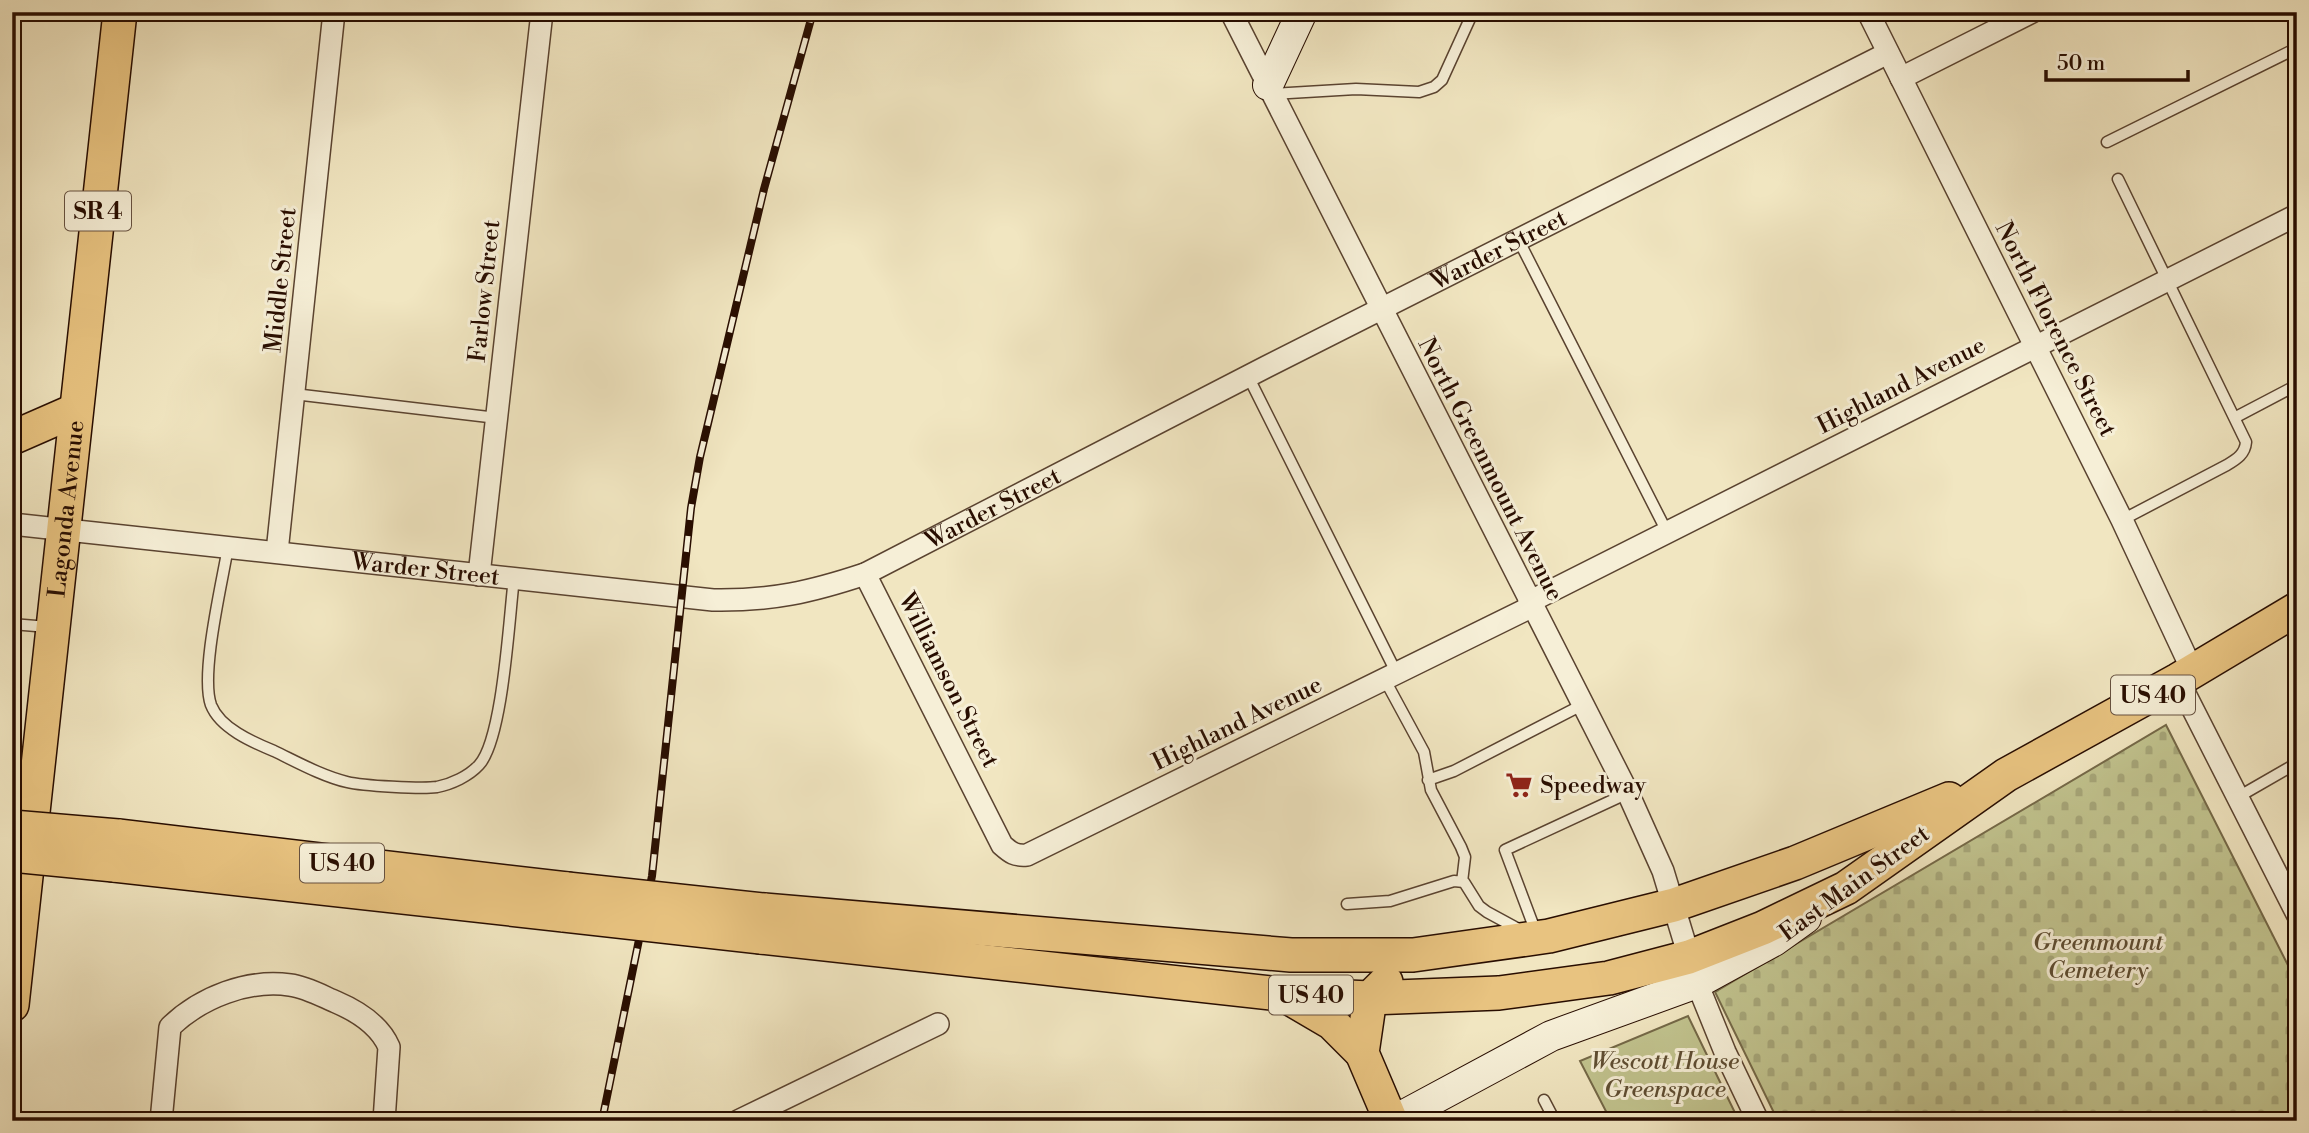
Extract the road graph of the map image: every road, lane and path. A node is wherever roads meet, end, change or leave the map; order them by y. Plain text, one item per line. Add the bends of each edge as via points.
1 (120, 12) edge
2 (334, 12) edge
3 (542, 12) edge
4 (1231, 12) edge
5 (1302, 12) edge
6 (1473, 12) edge
7 (1868, 12) edge
8 (2032, 12) edge
9 (2297, 48) edge
10 (1888, 52) junction
11 (1901, 78) junction
12 (1270, 90) junction
13 (2107, 142) dead end
14 (2118, 179) dead end
15 (2297, 215) edge
16 (1518, 239) junction
17 (2168, 281) junction
18 (1380, 308) junction
19 (2035, 347) junction
20 (1248, 376) junction
21 (2297, 385) edge
22 (294, 394) junction
23 (76, 410) junction
24 (2236, 417) junction
25 (496, 418) junction
26 (12, 438) edge
27 (2122, 520) junction
28 (12, 524) edge
29 (64, 529) junction
30 (1667, 532) junction
31 (228, 547) junction
32 (277, 552) junction
33 (865, 574) junction
34 (479, 575) junction
35 (514, 578) junction
36 (1530, 604) junction
37 (2297, 610) edge
38 (12, 624) edge
39 (53, 628) junction
40 (2186, 676) junction
41 (1391, 677) junction
42 (1582, 705) junction
43 (2297, 764) edge
44 (2006, 775) junction
45 (1428, 780) junction
46 (1628, 793) junction
47 (2238, 797) junction
48 (985, 809) joint
49 (12, 827) edge
50 (116, 850) junction
51 (12, 855) edge
52 (1462, 882) junction
53 (1347, 904) dead end
54 (1674, 905) junction
55 (2297, 914) edge
56 (763, 923) junction
57 (1535, 938) junction
58 (1413, 955) junction
59 (1693, 970) junction
60 (1280, 993) junction
61 (1370, 998) junction
62 (12, 1005) edge
63 (938, 1024) dead end
64 (1362, 1053) junction
65 (1544, 1100) dead end
66 (1399, 1119) edge
67 (161, 1121) edge
68 (384, 1121) edge
69 (738, 1121) edge
70 (1555, 1121) edge
71 (1758, 1121) edge

1 - 23 main road, Lagonda Avenue / SR 4
2 - 22 street, Middle Street
3 - 25 street, Farlow Street
4 - 12 street, North Greenmount Avenue
5 - 12 main road
6 - 12 lane via 1434,87 1419,92
7 - 10 street, North Florence Street
8 - 11 street
9 - 13 lane
10 - 11 street, North Florence Street
10 - 16 street, Warder Street
11 - 19 street, North Florence Street
12 - 18 street, North Greenmount Avenue
14 - 17 lane
15 - 17 street, Highland Avenue
16 - 18 street, Warder Street
16 - 30 lane
17 - 19 street, Highland Avenue
17 - 24 lane
18 - 20 street, Warder Street
18 - 36 street, North Greenmount Avenue
19 - 27 street, North Florence Street
19 - 30 street, Highland Avenue
20 - 33 street, Warder Street
20 - 41 lane
21 - 24 lane
22 - 25 lane
22 - 32 street, Middle Street
23 - 26 main road
23 - 29 main road, Lagonda Avenue / SR 4
24 - 27 lane via 2246,442 2239,458
25 - 34 street, Farlow Street
27 - 40 street, North Florence Street
28 - 29 street, Warder Street
29 - 31 street, Warder Street
29 - 39 main road, Lagonda Avenue / SR 4
30 - 36 street, Highland Avenue
31 - 32 street, Warder Street
31 - 35 lane via 210,655 207,687 211,705 218,718 259,745 348,783 437,787 463,778 481,763 498,716
32 - 34 street, Warder Street
33 - 35 street, Warder Street via 785,597 749,600
33 - 48 street, Williamson Street
34 - 35 street, Warder Street
36 - 41 street, Highland Avenue
36 - 42 street, North Greenmount Avenue
37 - 40 main road, East Main Street / US 40
38 - 39 lane
39 - 62 main road, Lagonda Avenue / SR 4
40 - 44 main road, East Main Street / US 40
40 - 47 street, North Florence Street
41 - 45 lane via 1423,752
41 - 48 street, Highland Avenue via 1027,855 1011,853 1002,845
42 - 45 lane
42 - 46 street, North Greenmount Avenue
43 - 47 lane
44 - 54 main road, US 40 via 1795,863
44 - 59 main road, East Main Street / US 40 via 1846,888 1763,928
45 - 52 lane via 1465,857
46 - 54 street, North Greenmount Avenue
46 - 57 lane via 1505,850
47 - 55 street, North Florence Street
49 - 50 main road, US 40, bridge
50 - 51 main road, US 40, bridge
50 - 56 main road, US 40, bridge
52 - 53 lane via 1390,901
52 - 57 lane via 1487,912
54 - 57 main road, US 40
54 - 59 street, North Greenmount Avenue
56 - 58 main road, US 40 via 1291,955
56 - 60 main road, US 40
57 - 58 main road, US 40
58 - 61 main road
59 - 61 main road, US 40 via 1499,993
59 - 66 main road via 1551,1036
59 - 71 street, North Greenmount Avenue
60 - 61 main road, US 40
60 - 64 main road via 1332,1023
61 - 64 main road
63 - 69 street
64 - 66 main road
65 - 70 lane
67 - 68 street via 170,1027 215,998 265,985 292,985 317,993 346,1006 384,1036 389,1047

